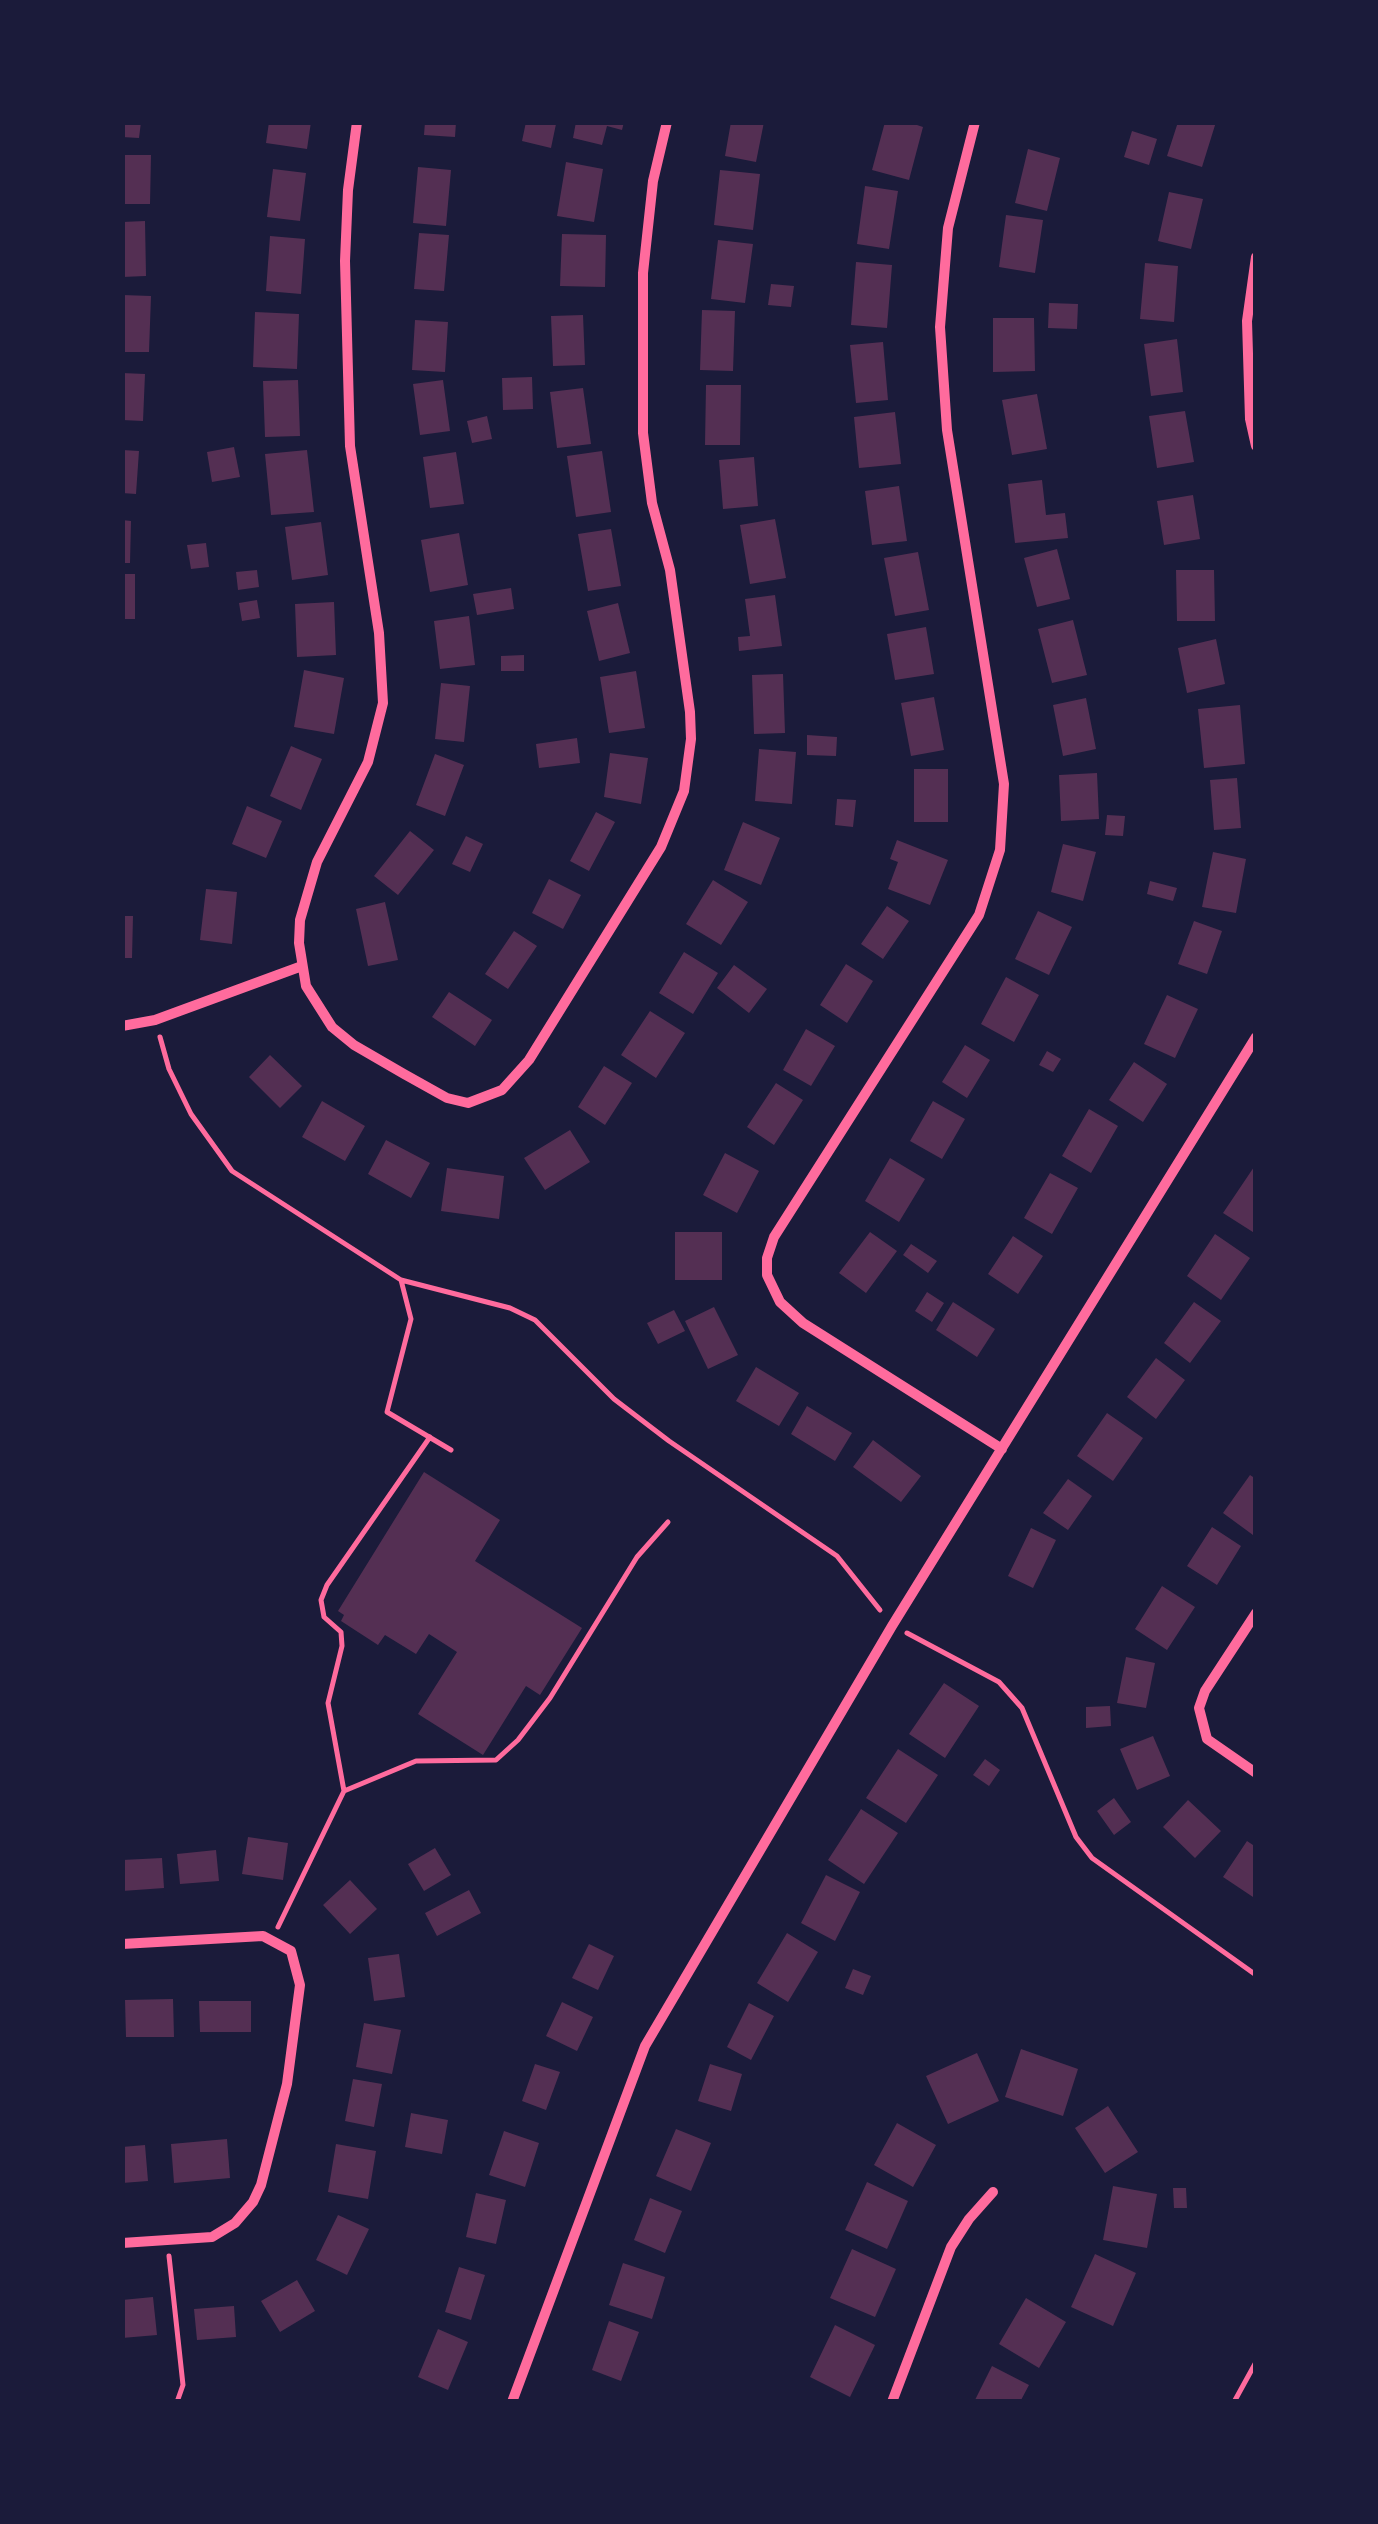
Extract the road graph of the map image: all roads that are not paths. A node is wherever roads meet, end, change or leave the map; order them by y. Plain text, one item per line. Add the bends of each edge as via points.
1 (356, 122) edge
2 (667, 122) edge
3 (975, 122) edge
4 (1256, 257) edge
5 (1256, 446) edge
6 (302, 966) junction
7 (122, 1026) edge
8 (1256, 1037) edge
9 (1002, 1449) junction
10 (1256, 1614) edge
11 (1256, 1773) edge
12 (122, 1944) edge
13 (993, 2192) dead end
14 (122, 2242) edge
15 (512, 2402) edge
16 (892, 2402) edge

1 - 6 street via 345,261 349,426 380,633 383,703 368,762 309,888 300,920
2 - 6 street via 644,273 642,352 652,503 670,570 690,712 684,791 668,834 529,1060 502,1090 480,1100 447,1098 342,1036 310,995
3 - 9 street via 948,228 940,327 947,430 1004,784 1000,850 979,915 774,1238 767,1276 780,1302 803,1323
4 - 5 street via 1247,321
6 - 7 street
8 - 9 street
9 - 15 street via 645,2046
10 - 11 street via 1199,1708 1208,1738
12 - 14 street via 272,1939 295,1958 300,1994 286,2084 261,2184 246,2211 212,2237
13 - 16 street via 951,2247

